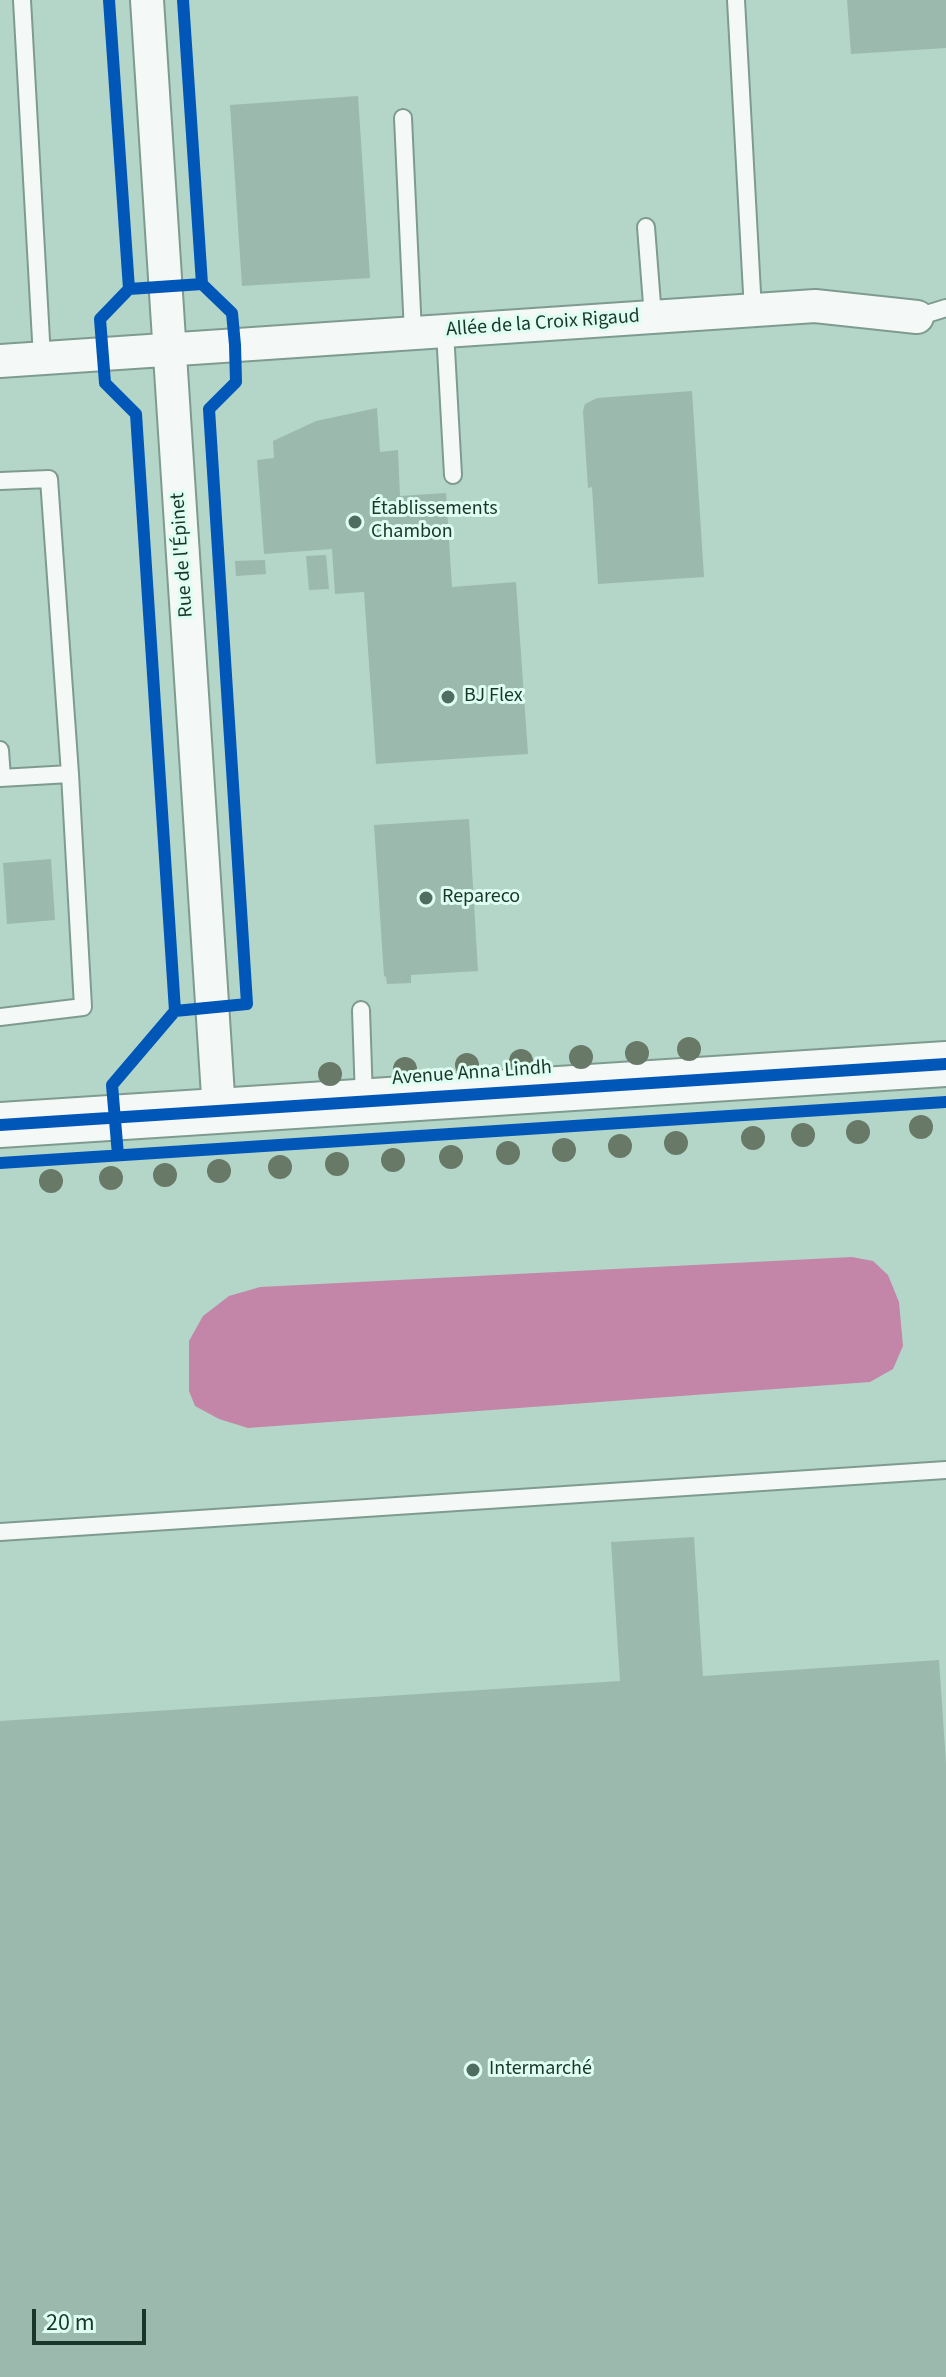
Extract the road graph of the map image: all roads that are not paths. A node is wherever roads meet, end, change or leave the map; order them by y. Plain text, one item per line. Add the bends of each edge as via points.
1 (22, 0) edge
2 (147, 0) edge
3 (736, 0) edge
4 (403, 118) dead end
5 (646, 227) dead end
6 (753, 311) junction
7 (931, 313) edge
8 (653, 317) junction
9 (445, 331) junction
10 (413, 333) junction
11 (169, 350) junction
12 (42, 358) junction
13 (0, 361) edge
14 (453, 475) dead end
15 (0, 481) edge
16 (0, 750) edge
17 (70, 774) junction
18 (1, 778) edge
19 (361, 1010) dead end
20 (0, 1017) edge
21 (946, 1064) edge
22 (364, 1101) junction
23 (219, 1111) junction
24 (0, 1125) edge
25 (946, 1470) edge
26 (0, 1532) edge

1 - 12 lane
2 - 11 street, Rue de l'Épinet
3 - 6 lane
4 - 10 lane
5 - 8 lane
6 - 7 street, Allée de la Croix Rigaud via 815,306
6 - 8 street, Allée de la Croix Rigaud
8 - 9 street, Allée de la Croix Rigaud
9 - 10 street, Allée de la Croix Rigaud
9 - 14 lane
10 - 11 street, Allée de la Croix Rigaud
11 - 12 street, Allée de la Croix Rigaud
11 - 23 street, Rue de l'Épinet
12 - 13 street, Allée de la Croix Rigaud
15 - 17 lane via 49,479
16 - 18 lane
17 - 18 lane
17 - 20 lane via 83,1007
19 - 22 lane
21 - 22 main road, Avenue Anna Lindh
22 - 23 main road, Avenue Anna Lindh
23 - 24 main road, Avenue Anna Lindh
25 - 26 lane

